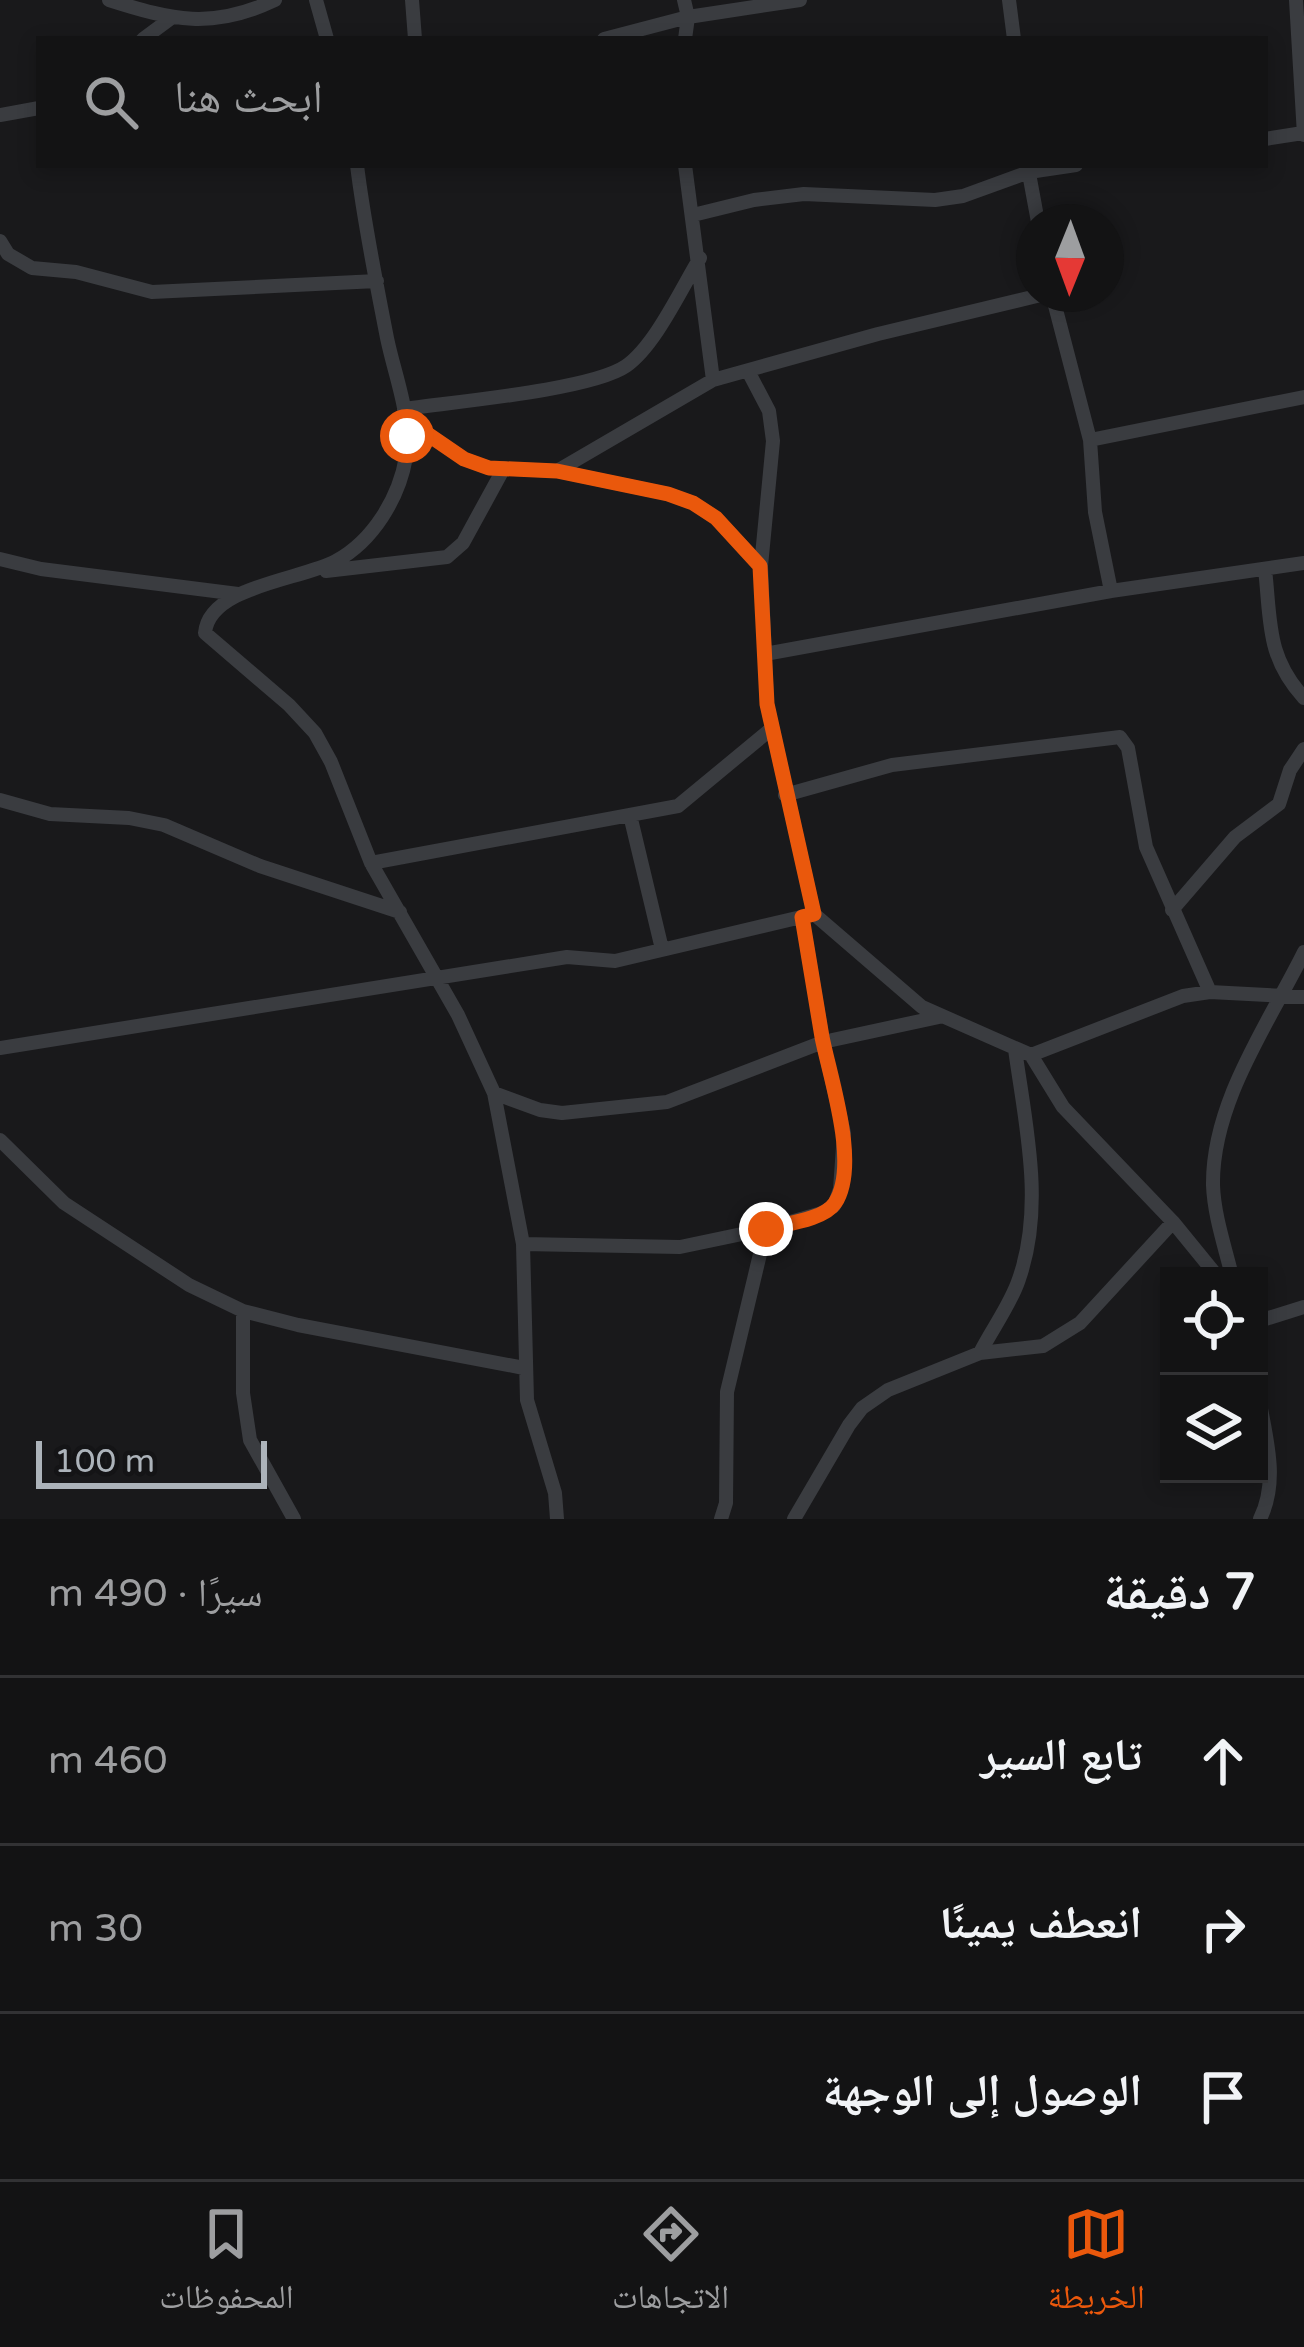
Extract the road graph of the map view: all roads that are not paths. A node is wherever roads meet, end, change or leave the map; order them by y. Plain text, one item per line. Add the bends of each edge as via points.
1 (109, 0) edge
2 (275, 0) edge
3 (316, 0) edge
4 (412, 0) edge
5 (683, 0) edge
6 (800, 0) edge
7 (1009, 0) edge
8 (1296, 0) edge
9 (688, 17) junction
10 (170, 19) junction
11 (147, 36) edge
12 (326, 36) edge
13 (416, 36) edge
14 (615, 36) edge
15 (685, 36) edge
16 (1014, 36) edge
17 (36, 109) edge
18 (0, 116) edge
19 (1304, 134) edge
20 (1268, 139) edge
21 (357, 168) edge
22 (685, 168) edge
23 (1028, 168) edge
24 (1035, 204) edge
25 (693, 215) junction
26 (0, 241) edge
27 (700, 257) junction
28 (377, 281) junction
29 (1016, 302) edge
30 (1054, 312) edge
31 (748, 370) junction
32 (713, 380) junction
33 (1304, 397) edge
34 (406, 415) junction
35 (1090, 440) junction
36 (504, 468) junction
37 (557, 471) junction
38 (0, 559) edge
39 (1304, 563) edge
40 (760, 566) junction
41 (1264, 569) junction
42 (312, 572) junction
43 (1112, 591) junction
44 (238, 594) junction
45 (765, 654) junction
46 (1304, 698) edge
47 (772, 729) junction
48 (1304, 749) edge
49 (785, 795) junction
50 (0, 800) edge
51 (630, 815) junction
52 (371, 863) junction
53 (1172, 910) junction
54 (400, 912) junction
55 (808, 915) junction
56 (662, 950) junction
57 (1304, 952) edge
58 (436, 975) junction
59 (1210, 992) junction
60 (1282, 996) junction
61 (1304, 997) edge
62 (939, 1017) junction
63 (823, 1042) junction
64 (0, 1048) edge
65 (1015, 1048) junction
66 (1030, 1055) junction
67 (494, 1093) junction
68 (0, 1140) edge
69 (1173, 1222) junction
70 (766, 1229) junction
71 (523, 1244) junction
72 (1210, 1267) edge
73 (1230, 1267) edge
74 (1304, 1307) edge
75 (243, 1311) junction
76 (1268, 1318) edge
77 (980, 1353) junction
78 (524, 1368) junction
79 (1268, 1456) edge
80 (294, 1519) edge
81 (557, 1519) edge
82 (721, 1519) edge
83 (794, 1519) edge
84 (1260, 1519) edge

1 - 10 street
2 - 10 street via 238,15
3 - 12 street
4 - 13 street
5 - 9 street
6 - 9 street
7 - 16 street
8 - 19 street
9 - 14 street
9 - 15 street
10 - 11 street
17 - 18 street
19 - 20 street
21 - 28 street
22 - 25 street
23 - 24 street
23 - 25 street via 964,196 803,194
25 - 27 street
26 - 28 street via 32,268 152,292
27 - 32 street
27 - 34 street via 626,366 594,380
28 - 34 street
29 - 31 street
30 - 35 street
31 - 32 street
31 - 40 street via 769,411 773,442
32 - 37 street
33 - 35 street
34 - 36 street via 464,459
34 - 42 street via 405,460 381,520 364,542
35 - 43 street
36 - 37 street
36 - 42 street via 448,557
37 - 40 street via 693,503
38 - 44 street
39 - 41 street
40 - 45 street
41 - 43 street
41 - 46 street via 1274,652
42 - 44 street
43 - 45 street
44 - 52 street via 213,611 206,633 315,733
45 - 47 street
47 - 49 street
47 - 51 street via 678,806
48 - 53 street via 1279,804 1234,837
49 - 53 street via 892,765 1120,737 1146,847
49 - 55 street
50 - 54 street via 50,814 164,825
51 - 52 street
51 - 56 street
52 - 54 street
53 - 59 street
54 - 58 street
55 - 56 street
55 - 62 street
55 - 63 street
56 - 58 street
57 - 60 street
58 - 64 street
58 - 67 street
59 - 60 street
59 - 66 street
60 - 61 street
60 - 73 street via 1220,1137 1213,1182
62 - 63 street
62 - 65 street
63 - 67 street via 667,1102 562,1113
63 - 70 street via 844,1133 840,1189 822,1213
65 - 66 street
65 - 77 street via 1032,1184 1029,1234 1019,1281
66 - 69 street via 1063,1107
67 - 71 street
68 - 75 street via 64,1203
69 - 72 street
69 - 77 street via 1062,1336
70 - 71 street via 657,1249
70 - 82 street via 728,1392
71 - 78 street
74 - 76 street
75 - 78 street
75 - 80 street via 250,1440
77 - 83 street via 862,1408
78 - 81 street
79 - 84 street via 1272,1482

